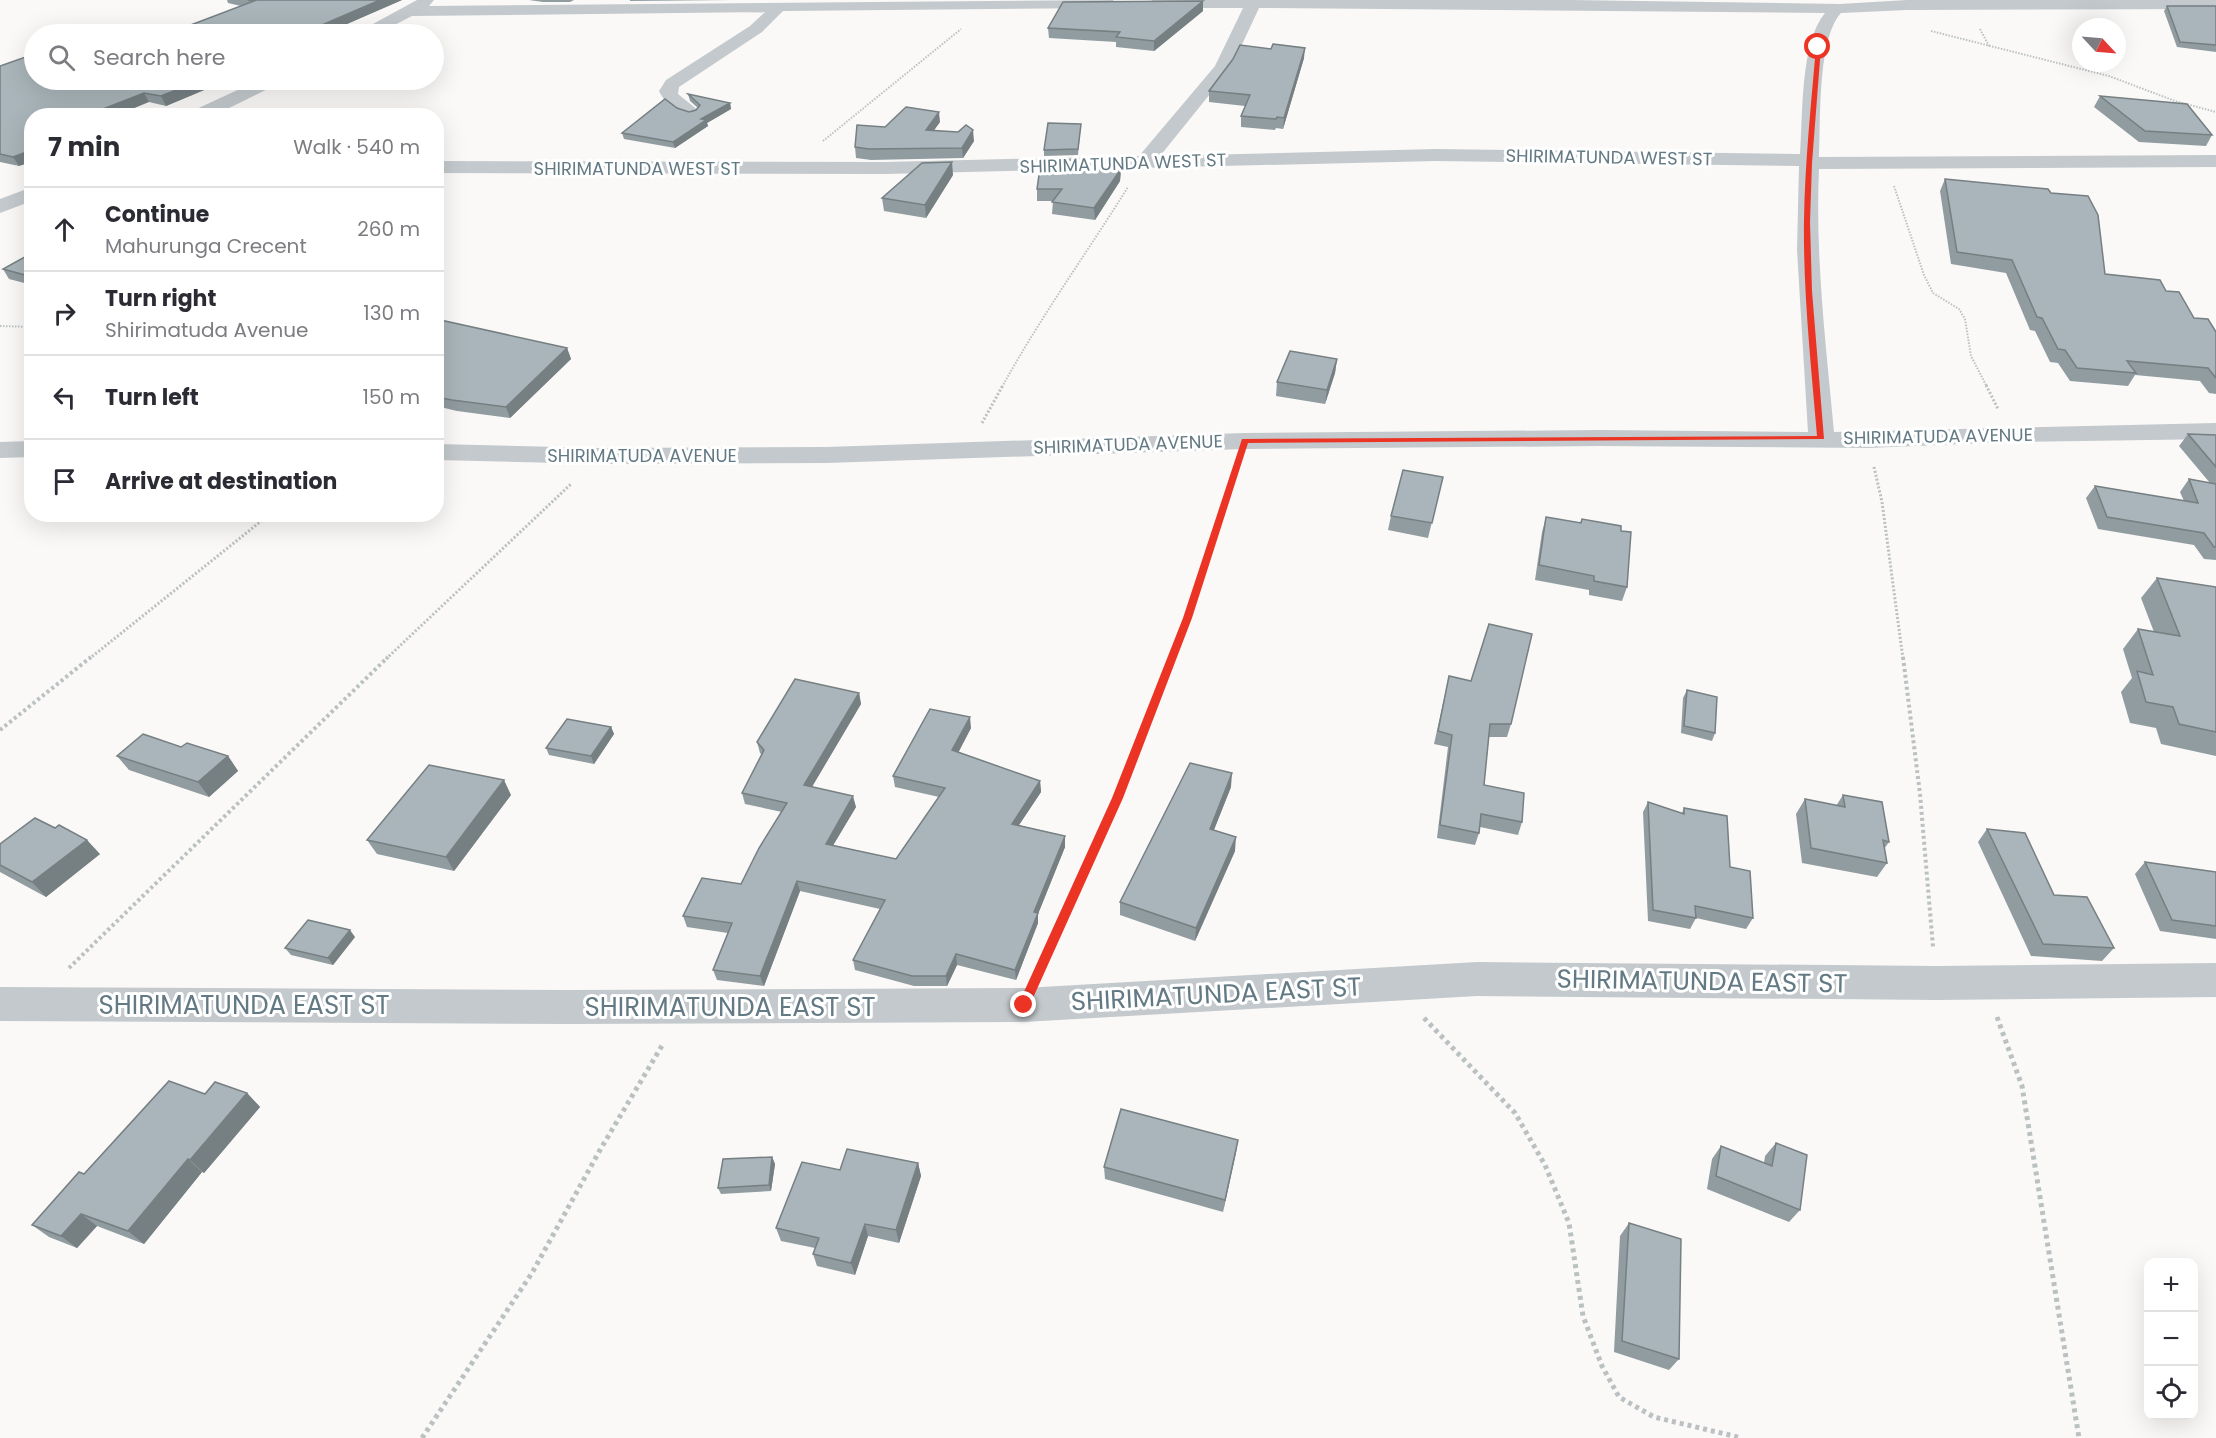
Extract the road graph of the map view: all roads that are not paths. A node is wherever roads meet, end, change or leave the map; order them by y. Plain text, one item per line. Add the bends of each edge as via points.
1 (430, 0) edge
2 (908, 2) edge
3 (1118, 3) edge
4 (1141, 3) edge
5 (1252, 4) junction
6 (2216, 4) edge
7 (780, 6) junction
8 (1837, 6) edge
9 (410, 11) junction
10 (385, 24) edge
11 (251, 90) edge
12 (214, 108) edge
13 (690, 111) edge
14 (1145, 161) junction
15 (2216, 161) edge
16 (1809, 162) junction
17 (444, 167) edge
18 (24, 196) edge
19 (0, 207) edge
20 (2216, 431) edge
21 (1821, 438) junction
22 (24, 449) edge
23 (0, 450) edge
24 (444, 452) edge
25 (2216, 980) edge
26 (17, 1004) edge

1 - 9 street
2 - 3 street
2 - 7 street
4 - 5 street
5 - 8 street
5 - 14 street via 1222,68
6 - 8 street
7 - 9 street
7 - 13 street via 756,29 672,84 668,91 671,97
8 - 16 street via 1823,24 1818,47
9 - 10 street
11 - 12 street
14 - 16 street, SHIRIMATUNDA WEST ST via 1436,155 1667,156
14 - 17 street, SHIRIMATUNDA WEST ST via 990,167
15 - 16 street, SHIRIMATUNDA WEST ST
16 - 21 street via 1809,291
18 - 19 street
20 - 21 street, SHIRIMATUDA AVENUE
21 - 24 street, SHIRIMATUDA AVENUE via 1244,441 826,455
22 - 23 street
25 - 26 street, SHIRIMATUNDA EAST ST via 1936,983 1476,979 1024,1005

